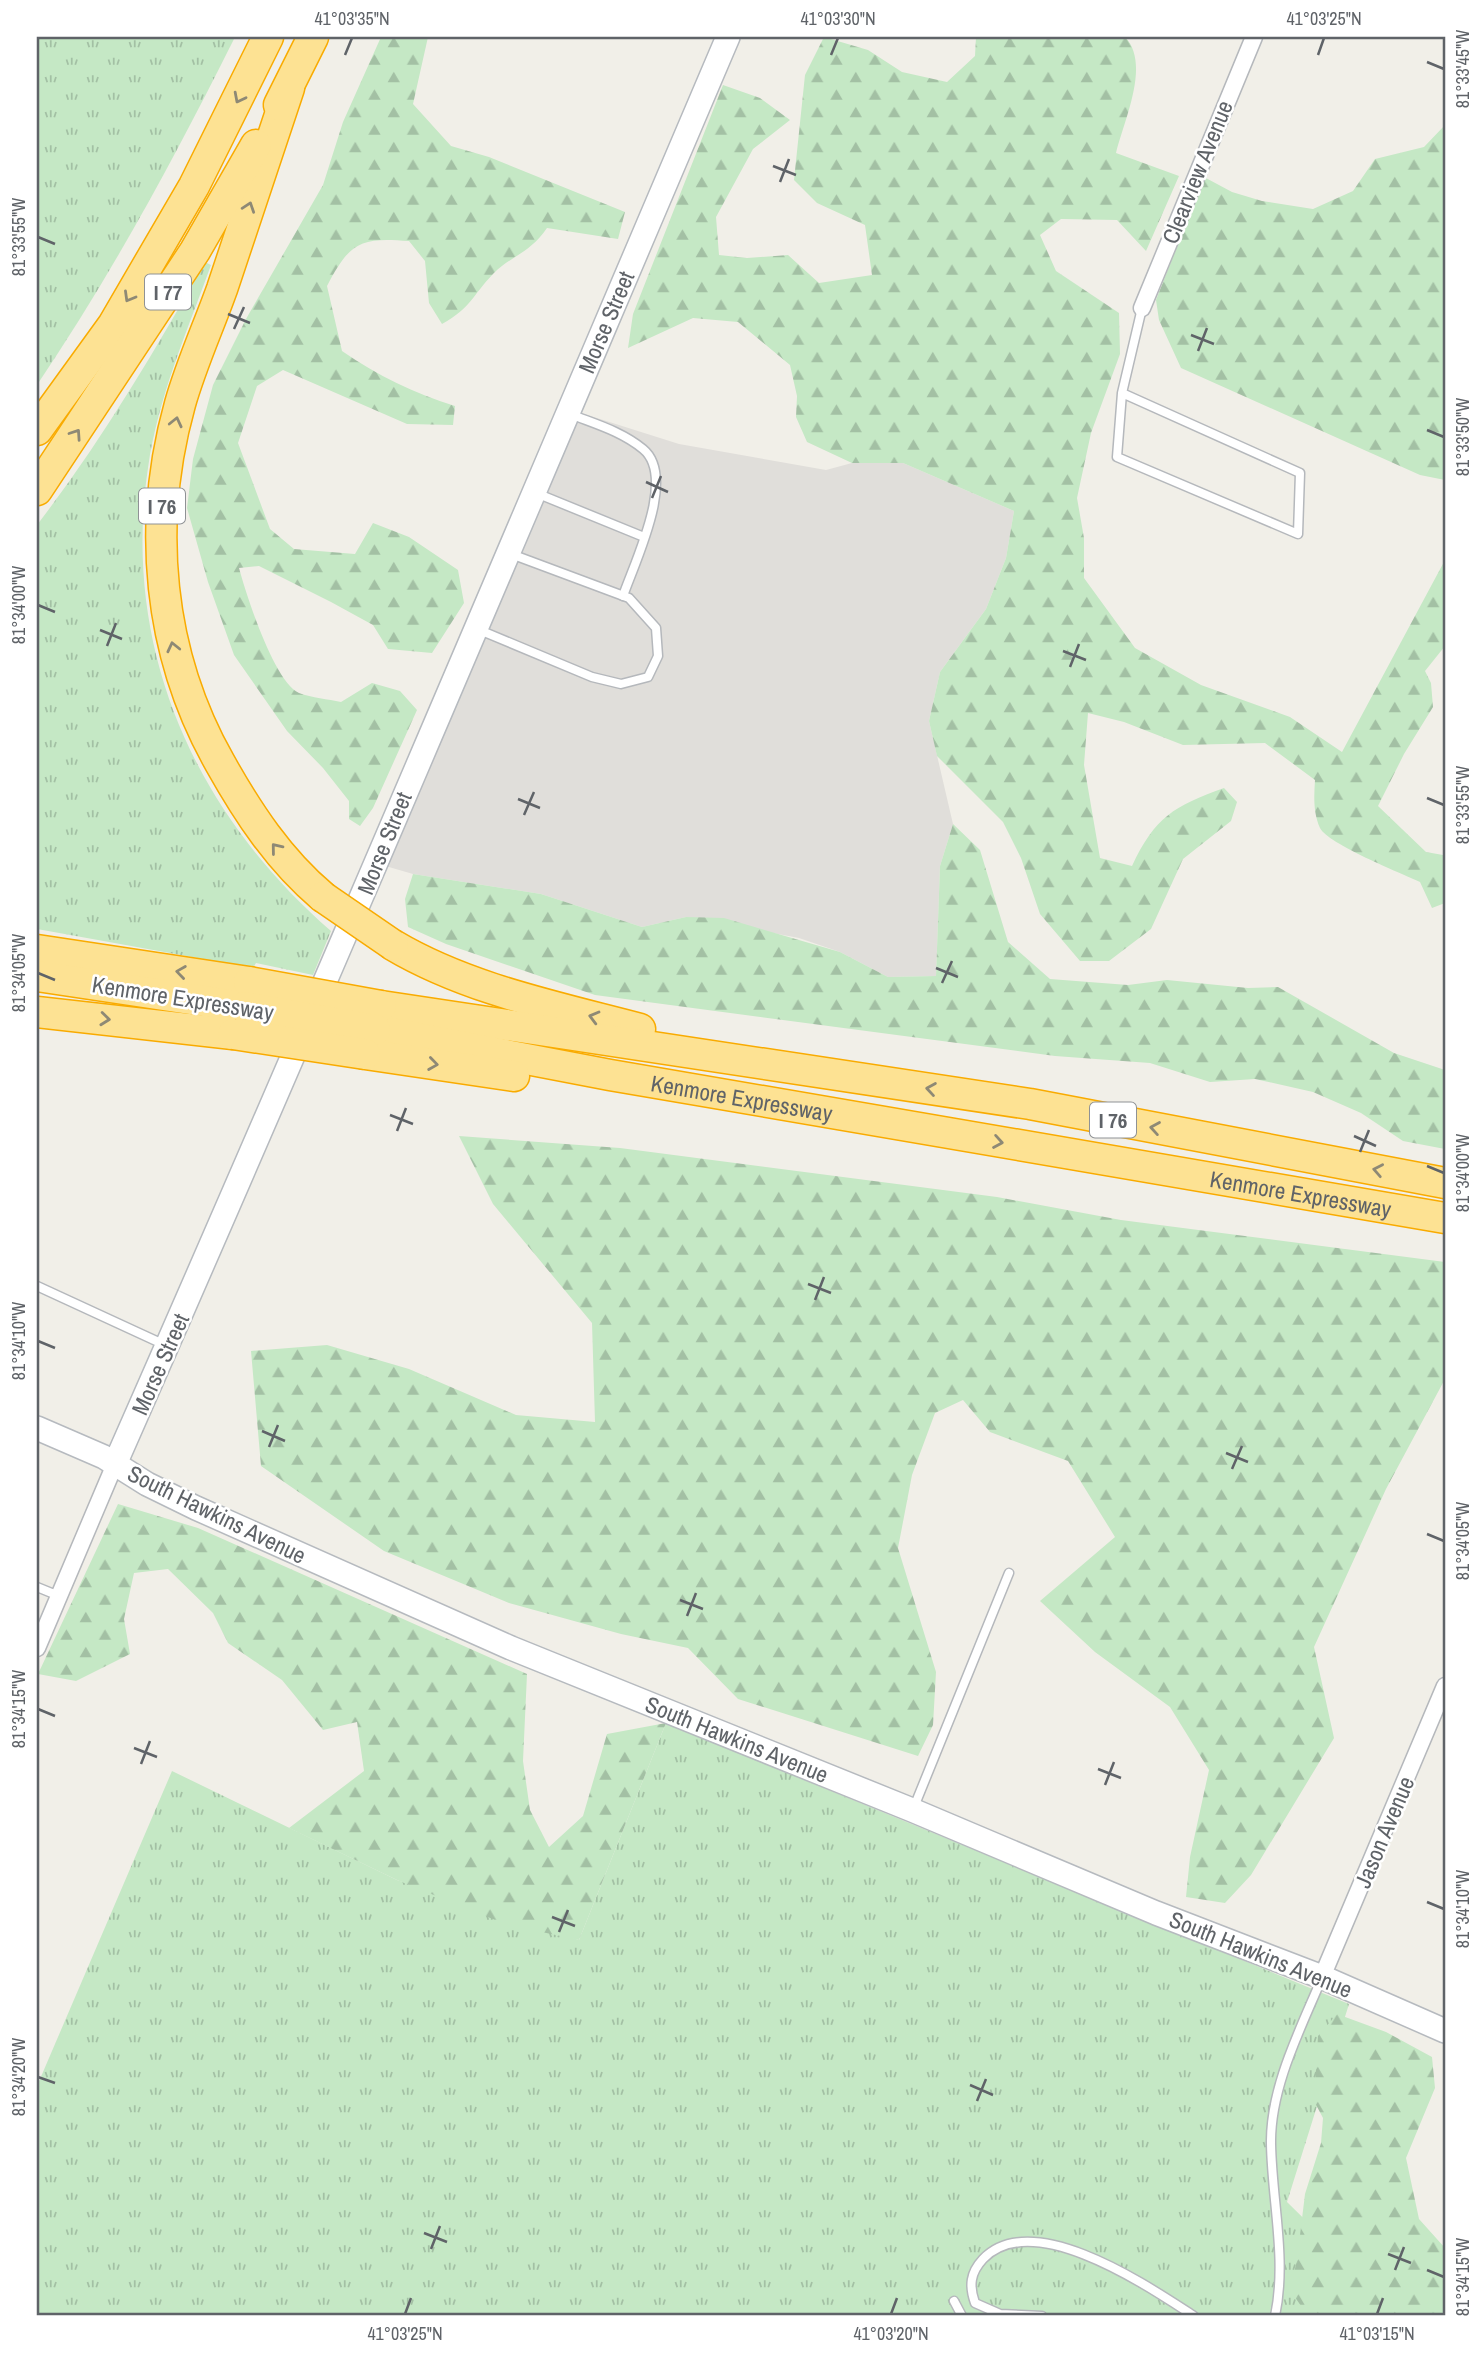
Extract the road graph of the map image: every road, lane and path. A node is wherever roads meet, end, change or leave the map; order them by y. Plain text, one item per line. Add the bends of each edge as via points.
1 (268, 37) edge
2 (313, 37) edge
3 (728, 37) edge
4 (1254, 37) edge
5 (289, 88) junction
6 (1142, 308) joint
7 (1122, 393) junction
8 (567, 413) junction
9 (37, 430) edge
10 (37, 490) edge
11 (533, 491) junction
12 (644, 537) junction
13 (507, 552) junction
14 (623, 596) junction
15 (475, 627) junction
16 (37, 950) edge
17 (37, 976) edge
18 (242, 1007) junction
19 (37, 1012) edge
20 (374, 1030) junction
21 (778, 1066) junction
22 (1445, 1183) edge
23 (1445, 1218) edge
24 (37, 1286) edge
25 (167, 1346) junction
26 (37, 1428) edge
27 (116, 1464) junction
28 (1009, 1573) dead end
29 (37, 1587) edge
30 (59, 1596) junction
31 (37, 1648) edge
32 (1445, 1686) edge
33 (912, 1810) junction
34 (1322, 1977) junction
35 (1445, 2031) edge
36 (954, 2301) dead end
37 (962, 2316) edge
38 (1042, 2316) edge
39 (1194, 2316) edge
40 (1275, 2316) edge

1 -> 9 highway, I 77 via 194,186 120,313
2 - 5 highway, I 76
3 - 8 street, Morse Street
4 - 6 street, Clearview Avenue
10 -> 5 highway, I 77 via 195,251
21 -> 5 highway, I 76, bridge via 508,993 420,961 393,946 306,883 259,828 197,723 175,656 162,566 164,494 180,404
6 - 7 lane
7 - 7 lane via 1300,473 1298,534 1118,457
8 - 11 street, Morse Street
8 - 12 lane via 618,433 644,450 654,463 656,492
11 - 12 lane
11 - 13 street, Morse Street
12 - 14 lane
13 - 14 lane
13 - 15 street, Morse Street
14 - 15 lane via 656,628 659,656 648,677 621,684 592,677
15 - 25 street, Morse Street
18 -> 16 highway
17 - 18 highway, Kenmore Expressway
19 -> 18 highway
18 - 20 highway, bridge
18 - 20 highway, bridge
20 - 21 highway
20 -> 23 highway, Kenmore Expressway / I 76 via 692,1102 930,1130
22 -> 21 highway, Kenmore Expressway / I 76 via 1030,1104
24 - 25 lane
25 - 27 street, Morse Street
26 - 27 street, South Hawkins Avenue
27 - 30 street, Morse Street
27 - 33 street, South Hawkins Avenue via 196,1508 511,1648
28 - 33 lane
29 - 30 lane
30 - 31 street, Morse Street
32 - 34 street, Jason Avenue
33 - 34 street, South Hawkins Avenue
34 - 35 street, South Hawkins Avenue
34 - 40 lane via 1280,2088 1271,2141 1279,2251
36 - 37 lane
38 - 39 lane via 1000,2314 975,2303 970,2288 973,2273 992,2250 1017,2243 1054,2246 1100,2259

